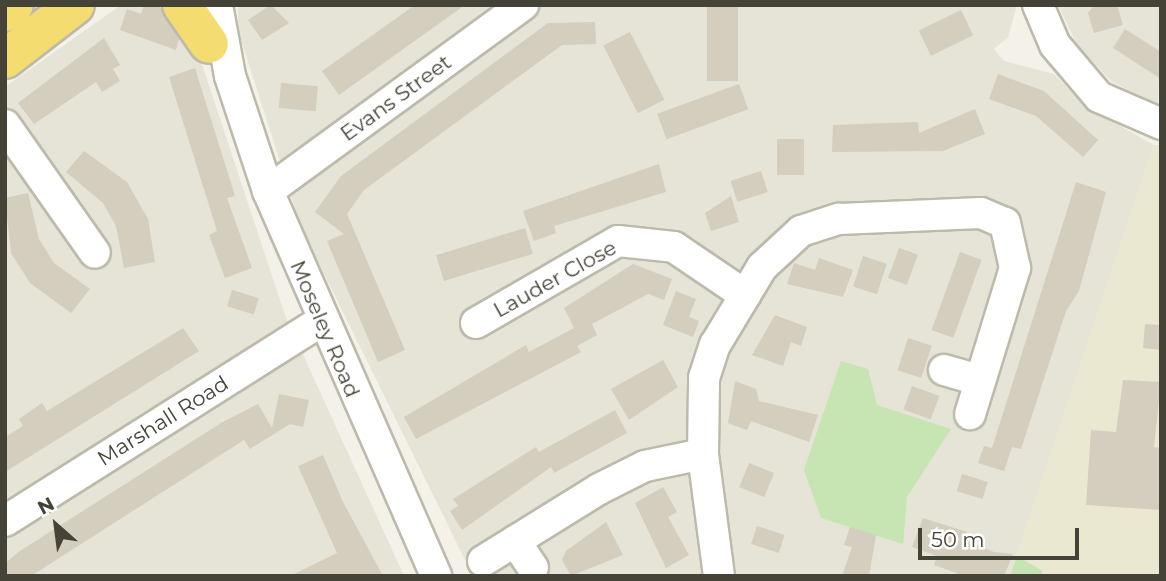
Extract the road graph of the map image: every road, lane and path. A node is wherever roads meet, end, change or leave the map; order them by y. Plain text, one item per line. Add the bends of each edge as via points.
1 (14, 5) edge
2 (75, 5) edge
3 (1038, 5) edge
4 (521, 6) edge
5 (6, 8) edge
6 (207, 12) edge
7 (5, 59) edge
8 (1161, 124) edge
9 (5, 125) edge
10 (268, 191) junction
11 (95, 253) dead end
12 (745, 295) junction
13 (321, 321) junction
14 (476, 324) dead end
15 (944, 370) dead end
16 (978, 380) junction
17 (970, 414) dead end
18 (703, 454) junction
19 (5, 522) edge
20 (515, 541) junction
21 (483, 561) dead end
22 (533, 568) dead end
23 (436, 576) edge
24 (719, 576) edge

1 - 5 highway
2 - 7 highway
3 - 8 street via 1055,45 1098,97
4 - 10 street, Evans Street
6 - 10 street, Moseley Road
9 - 11 street
10 - 13 street, Moseley Road
12 - 14 street, Lauder Close via 674,247 618,241
12 - 16 street via 773,252 815,224 997,215 1010,230 1015,268
12 - 18 street via 704,378
13 - 19 street, Marshall Road
13 - 23 street, Moseley Road
15 - 16 street
16 - 17 street
18 - 20 street via 645,466
18 - 24 street
20 - 21 street
20 - 22 street

